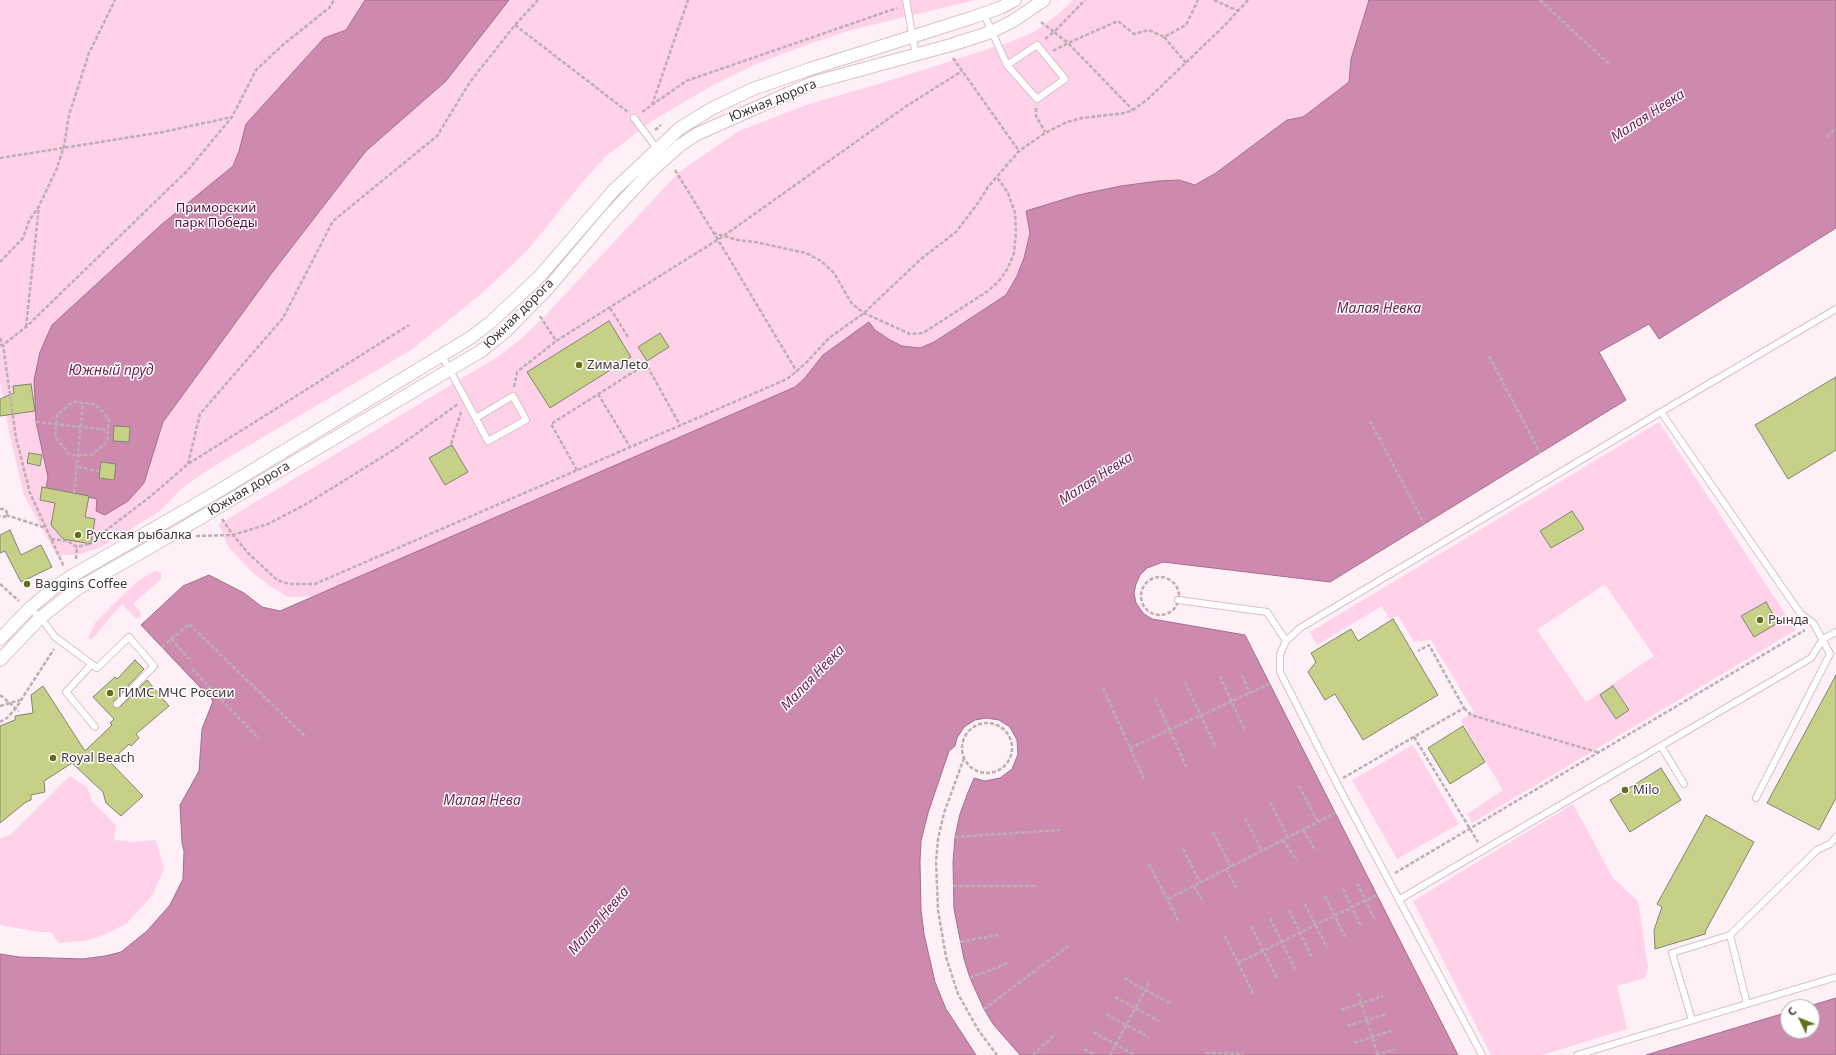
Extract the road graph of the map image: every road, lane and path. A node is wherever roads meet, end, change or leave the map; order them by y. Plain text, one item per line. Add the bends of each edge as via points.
1 (115, 0) edge
2 (334, 0) edge
3 (538, 0) edge
4 (688, 0) edge
5 (1015, 0) edge
6 (1044, 0) edge
7 (1085, 0) edge
8 (1198, 0) edge
9 (1214, 0) edge
10 (1248, 0) edge
11 (1540, 0) edge
12 (906, 2) edge
13 (1238, 11) junction
14 (984, 14) junction
15 (1042, 22) dead end
16 (515, 25) junction
17 (991, 32) junction
18 (1054, 32) junction
19 (913, 36) junction
20 (1164, 37) junction
21 (1068, 43) junction
22 (1037, 46) junction
23 (916, 55) junction
24 (1046, 56) junction
25 (952, 57) dead end
26 (1186, 63) junction
27 (1609, 64) dead end
28 (1007, 65) junction
29 (962, 71) junction
30 (1037, 99) junction
31 (652, 105) junction
32 (1133, 110) junction
33 (232, 117) junction
34 (634, 118) junction
35 (1835, 130) edge
36 (1045, 133) junction
37 (1836, 135) edge
38 (1826, 137) dead end
39 (64, 146) junction
40 (656, 149) junction
41 (1019, 151) junction
42 (0, 158) edge
43 (665, 159) junction
44 (675, 170) dead end
45 (997, 176) junction
46 (39, 206) junction
47 (713, 233) junction
48 (722, 237) junction
49 (717, 240) junction
50 (0, 262) edge
51 (513, 302) junction
52 (610, 308) junction
53 (1836, 308) edge
54 (524, 312) junction
55 (864, 313) junction
56 (540, 316) dead end
57 (409, 325) dead end
58 (26, 327) junction
59 (628, 337) dead end
60 (0, 338) edge
61 (556, 341) junction
62 (1, 345) edge
63 (442, 356) junction
64 (1489, 356) dead end
65 (450, 370) junction
66 (797, 372) junction
67 (598, 394) junction
68 (513, 396) junction
69 (465, 398) junction
70 (83, 403) junction
71 (1661, 412) junction
72 (476, 418) junction
73 (1370, 421) dead end
74 (36, 422) dead end
75 (55, 425) junction
76 (680, 425) junction
77 (81, 428) junction
78 (108, 430) junction
79 (451, 444) dead end
80 (630, 447) junction
81 (1540, 453) dead end
82 (78, 455) junction
83 (188, 464) junction
84 (78, 468) junction
85 (576, 470) junction
86 (98, 471) dead end
87 (74, 493) dead end
88 (212, 495) junction
89 (0, 509) edge
90 (219, 511) junction
91 (6, 515) junction
92 (0, 517) edge
93 (1424, 523) dead end
94 (46, 529) junction
95 (233, 535) junction
96 (195, 537) dead end
97 (51, 539) junction
98 (77, 547) junction
99 (76, 557) dead end
100 (65, 570) dead end
101 (0, 584) edge
102 (1178, 600) junction
103 (26, 606) junction
104 (40, 618) junction
105 (1814, 624) junction
106 (1836, 632) edge
107 (1823, 638) junction
108 (0, 639) edge
109 (171, 639) junction
110 (60, 640) junction
111 (1286, 641) junction
112 (162, 647) dead end
113 (1418, 651) dead end
114 (0, 660) edge
115 (192, 662) dead end
116 (92, 664) junction
117 (192, 669) dead end
118 (1242, 675) dead end
119 (1220, 676) dead end
120 (1185, 682) dead end
121 (1270, 684) dead end
122 (1103, 688) dead end
123 (1250, 693) junction
124 (0, 695) edge
125 (1155, 698) dead end
126 (21, 699) junction
127 (1232, 701) junction
128 (8, 702) junction
129 (117, 704) dead end
130 (0, 706) edge
131 (16, 708) junction
132 (1464, 708) junction
133 (19, 711) dead end
134 (1201, 716) junction
135 (0, 722) edge
136 (95, 727) dead end
137 (1170, 730) junction
138 (1245, 731) dead end
139 (306, 737) dead end
140 (1414, 737) junction
141 (259, 739) dead end
142 (1661, 746) junction
143 (1130, 748) junction
144 (1216, 748) dead end
145 (1597, 752) junction
146 (964, 758) junction
147 (1187, 768) dead end
148 (1144, 779) dead end
149 (1336, 782) junction
150 (1684, 784) dead end
151 (1299, 786) dead end
152 (1756, 798) dead end
153 (1270, 802) dead end
154 (1335, 813) dead end
155 (1245, 818) dead end
156 (1318, 822) junction
157 (1470, 829) junction
158 (1060, 830) dead end
159 (1303, 830) junction
160 (1214, 832) dead end
161 (955, 837) dead end
162 (1288, 837) junction
163 (1836, 837) edge
164 (1283, 840) junction
165 (1183, 849) dead end
166 (1262, 851) junction
167 (1316, 851) dead end
168 (1483, 851) junction
169 (1297, 861) dead end
170 (1149, 864) dead end
171 (1231, 867) junction
172 (1226, 869) junction
173 (1388, 878) junction
174 (1200, 883) junction
175 (1357, 883) dead end
176 (953, 886) dead end
177 (1038, 886) dead end
178 (1194, 886) junction
179 (1236, 889) dead end
180 (1344, 889) dead end
181 (1376, 894) dead end
182 (1325, 896) dead end
183 (1168, 899) junction
184 (1400, 899) junction
185 (1366, 900) junction
186 (1203, 902) dead end
187 (1305, 904) dead end
188 (1352, 906) junction
189 (1290, 910) dead end
190 (1335, 915) junction
191 (1270, 918) dead end
192 (1374, 918) dead end
193 (1179, 922) dead end
194 (1315, 924) junction
195 (1251, 926) dead end
196 (1361, 926) dead end
197 (1300, 932) junction
198 (998, 935) dead end
199 (1730, 935) junction
200 (1225, 936) dead end
201 (1345, 937) dead end
202 (1281, 941) junction
203 (960, 942) dead end
204 (1071, 944) dead end
205 (1327, 948) dead end
206 (1263, 950) junction
207 (1312, 958) dead end
208 (1238, 963) junction
209 (1008, 964) dead end
210 (1295, 969) dead end
211 (1836, 977) edge
212 (970, 978) dead end
213 (1124, 978) dead end
214 (1278, 980) dead end
215 (1149, 983) dead end
216 (1145, 990) junction
217 (1358, 993) dead end
218 (1254, 995) dead end
219 (1383, 996) dead end
220 (1116, 997) dead end
221 (1362, 1003) junction
222 (1171, 1004) dead end
223 (1747, 1004) junction
224 (1136, 1008) junction
225 (984, 1009) dead end
226 (1341, 1010) dead end
227 (1106, 1014) dead end
228 (1387, 1014) dead end
229 (1367, 1020) junction
230 (1692, 1020) junction
231 (1159, 1021) dead end
232 (1126, 1026) junction
233 (1347, 1026) dead end
234 (1391, 1031) dead end
235 (1094, 1032) dead end
236 (1055, 1034) dead end
237 (1372, 1037) junction
238 (1150, 1038) dead end
239 (1354, 1043) dead end
240 (1116, 1044) junction
241 (1084, 1049) dead end
242 (1396, 1049) dead end
243 (1206, 1054) dead end
244 (1221, 1054) edge
245 (1243, 1054) edge
246 (997, 1055) edge
247 (1033, 1055) edge
248 (1096, 1055) edge
249 (1110, 1055) edge
250 (1135, 1055) edge
251 (1377, 1055) edge
252 (1482, 1055) edge
253 (1577, 1055) edge

1 - 39 path via 89,53 69,115
2 - 33 path via 329,8 256,70
3 - 16 path
4 - 31 path
5 - 14 street, Южная дорога
6 - 17 street, Южная дорога
7 - 18 path
8 - 20 path via 1186,25
9 - 13 path
10 - 13 path
11 - 27 path
12 - 19 lane
12 - 31 path via 686,81
13 - 26 path
14 - 17 lane
14 - 19 street, Южная дорога
15 - 18 path
16 - 34 path
16 - 83 path via 470,82 438,136 333,222 283,318 200,414
17 - 23 street, Южная дорога
17 - 28 lane
18 - 21 path
18 - 22 path
19 - 23 lane
19 - 40 street, Южная дорога via 753,89 713,108 680,128
20 - 21 path via 1149,30 1134,34 1118,21
20 - 26 path
21 - 24 path
21 - 32 path
22 - 24 lane
22 - 28 lane
23 - 43 street, Южная дорога via 812,84 697,134
24 - 30 lane via 1065,79
25 - 29 path
26 - 32 path
28 - 30 lane
29 - 41 path
29 - 48 path via 906,107
30 - 36 path via 1036,116
31 - 34 path
32 - 36 path via 1111,116 1082,118
33 - 39 path via 163,132
33 - 58 path via 188,170
34 - 40 lane
35 - 37 path
35 - 38 path
36 - 41 path
39 - 42 path
39 - 46 path
40 - 43 lane
40 - 51 street, Южная дорога via 614,190 539,277
41 - 45 path
43 - 54 street, Южная дорога via 608,217
44 - 47 path
45 - 55 path via 956,232 921,260
45 - 55 path via 1008,193 1015,213 1016,232 1012,258 999,281 988,291 923,333 910,334 899,331
46 - 50 path via 23,238
46 - 58 path
47 - 48 path
47 - 49 path
48 - 49 path
48 - 55 path via 806,253 821,261 834,273 852,304
49 - 52 path
49 - 66 path
51 - 54 lane
51 - 63 street, Южная дорога via 470,338
52 - 59 path
52 - 61 path
53 - 71 lane
54 - 65 street, Южная дорога via 481,351
55 - 66 path via 829,338
56 - 61 path
57 - 83 path
58 - 62 path
60 - 62 path
61 - 68 path via 517,372
62 - 94 path via 16,438 30,493
63 - 65 lane
63 - 88 street, Южная дорога
64 - 81 path
65 - 69 lane
65 - 90 street, Южная дорога
66 - 76 path via 787,379
67 - 76 path via 646,364
67 - 80 path
67 - 85 path via 551,424
68 - 72 lane
68 - 72 lane via 526,420 488,441
69 - 72 lane
69 - 79 path
69 - 95 path via 395,449 308,503 268,524
70 - 75 path via 72,402 57,415
70 - 77 path
70 - 78 path via 95,404 109,419
71 - 105 lane via 1800,612
71 - 111 lane via 1300,628
73 - 93 path
74 - 75 path
75 - 77 path
75 - 82 path via 55,437 70,454
76 - 80 path
77 - 78 path
77 - 82 path
78 - 82 path via 107,442 92,455
80 - 85 path
82 - 84 path
83 - 98 path via 88,544
84 - 86 path
84 - 87 path
85 - 95 path via 315,584 289,584 277,580 263,569
88 - 90 lane
88 - 103 street, Южная дорога via 70,577
89 - 91 path via 6,510
90 - 95 path
90 - 104 street, Южная дорога via 84,585
91 - 92 path
91 - 94 path
94 - 97 path
95 - 96 path
97 - 98 path via 68,541
97 - 100 path
98 - 99 path
101 - 103 path
102 - 102 path via 1174,584 1163,577 1151,580 1142,590 1144,606 1154,614 1171,611
102 - 111 lane via 1266,612
103 - 104 lane
103 - 108 street, Южная дорога
104 - 110 lane
104 - 114 street, Южная дорога
105 - 107 lane
105 - 145 path
106 - 107 lane
107 - 142 lane via 1811,658
107 - 152 lane via 1830,654
109 - 112 path
109 - 115 path
109 - 139 path via 189,624
110 - 116 lane
110 - 126 path
111 - 149 lane via 1280,654 1280,672
113 - 132 path via 1428,645
116 - 129 lane via 97,668 129,637 154,666
116 - 136 lane via 66,692
117 - 141 path
118 - 123 path
119 - 127 path
120 - 134 path
121 - 123 path
122 - 143 path
123 - 127 path
124 - 128 path
125 - 137 path
126 - 128 path
126 - 131 path
127 - 134 path
127 - 138 path
128 - 130 path
128 - 131 path
131 - 133 path
131 - 135 path
132 - 140 path
132 - 145 path via 1471,715
134 - 137 path
134 - 144 path
137 - 143 path
137 - 147 path
140 - 149 path
140 - 157 path
142 - 150 lane
142 - 168 lane
143 - 148 path
145 - 157 path
146 - 146 path via 964,737 976,726 996,724 1011,738 1011,758 996,772 985,773 975,770
146 - 246 path via 944,813 938,839 938,910 946,957 958,994 979,1031
149 - 173 lane
151 - 156 path
153 - 162 path
154 - 156 path
155 - 166 path
156 - 159 path
157 - 168 path
157 - 173 path
158 - 161 path
159 - 162 path
159 - 167 path
160 - 171 path
162 - 164 path
163 - 199 lane via 1830,844 1817,850
164 - 166 path
164 - 169 path
165 - 174 path
166 - 171 path
168 - 184 lane
170 - 183 path
171 - 172 path
172 - 174 path
172 - 179 path
173 - 184 lane
174 - 178 path
175 - 185 path
176 - 177 path
178 - 183 path
178 - 186 path
180 - 188 path
181 - 185 path
182 - 190 path
183 - 193 path
184 - 252 lane
185 - 188 path
185 - 192 path
187 - 194 path
188 - 190 path
188 - 196 path
189 - 197 path
190 - 194 path
190 - 201 path
191 - 202 path
194 - 197 path
194 - 205 path
195 - 206 path
197 - 202 path
197 - 207 path
198 - 203 path
199 - 223 lane
199 - 230 lane via 1672,953
200 - 208 path
202 - 206 path
202 - 210 path
204 - 225 path
206 - 208 path
206 - 214 path
208 - 218 path
209 - 212 path
211 - 223 lane
213 - 216 path
215 - 216 path
216 - 222 path
216 - 224 path
217 - 221 path
219 - 221 path
220 - 224 path
221 - 226 path
221 - 229 path
223 - 230 lane
224 - 231 path
224 - 232 path
227 - 232 path
228 - 229 path
229 - 233 path
229 - 237 path
230 - 253 lane
232 - 238 path
232 - 240 path
234 - 237 path
235 - 240 path
236 - 247 path
237 - 239 path
237 - 251 path
240 - 249 path
240 - 250 path
241 - 248 path
242 - 251 path
243 - 244 path
244 - 245 path

